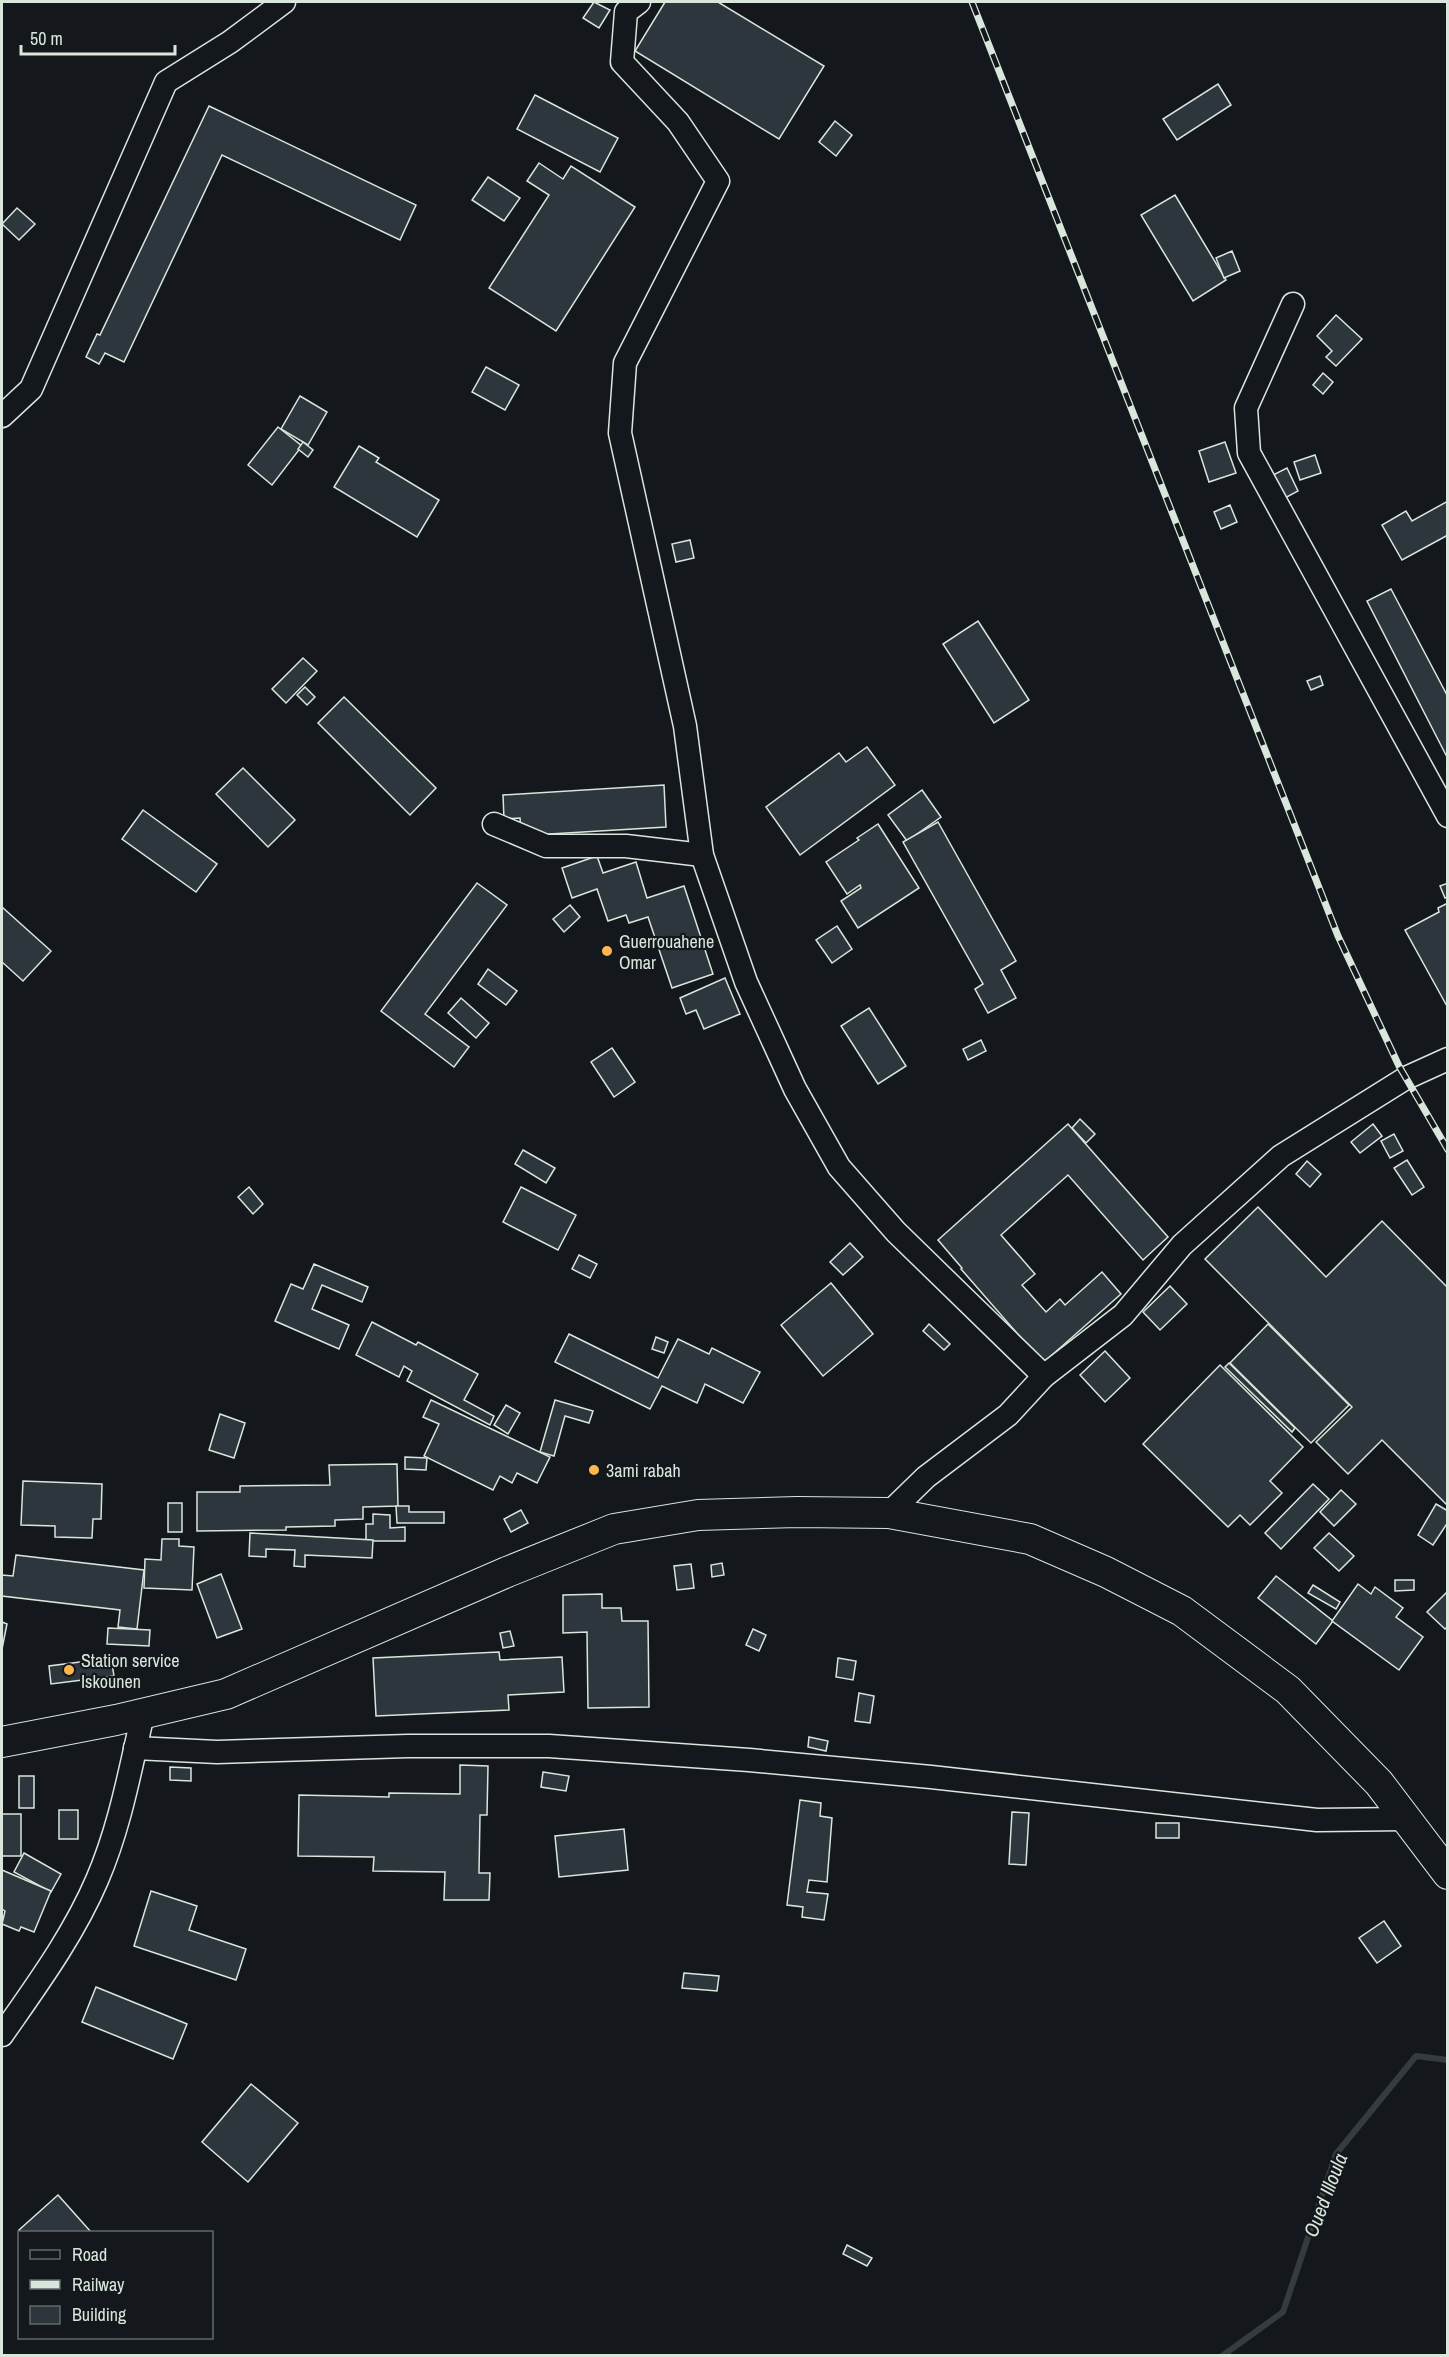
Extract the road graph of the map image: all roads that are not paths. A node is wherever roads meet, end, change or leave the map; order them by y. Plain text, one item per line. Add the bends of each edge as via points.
1 (284, 2) edge
2 (639, 2) edge
3 (1293, 304) dead end
4 (2, 416) edge
5 (1448, 816) edge
6 (494, 824) dead end
7 (702, 855) junction
8 (1448, 1059) edge
9 (1044, 1376) junction
10 (889, 1513) junction
11 (143, 1714) junction
12 (2, 1742) edge
13 (135, 1748) junction
14 (1406, 1819) junction
15 (1448, 1874) edge
16 (2, 2035) edge

1 - 4 street via 166,82 31,389
2 - 7 street via 626,12 622,62 678,122 718,181 625,363 620,433 685,726
3 - 5 street via 1246,408 1249,453
6 - 7 street via 546,846 626,846
7 - 9 street via 746,982 795,1089 839,1167 896,1232
8 - 9 street via 1406,1078 1281,1156 1182,1245 1123,1315
9 - 10 street via 1008,1415 926,1477
10 - 11 main road via 698,1515 614,1529 226,1694
10 - 14 main road via 1030,1539 1182,1611 1288,1690 1379,1783
11 - 12 main road
11 - 13 street
13 - 14 street via 216,1752 549,1746 931,1777 1317,1820
13 - 16 street via 123,1806 97,1881 59,1953
14 - 15 main road

